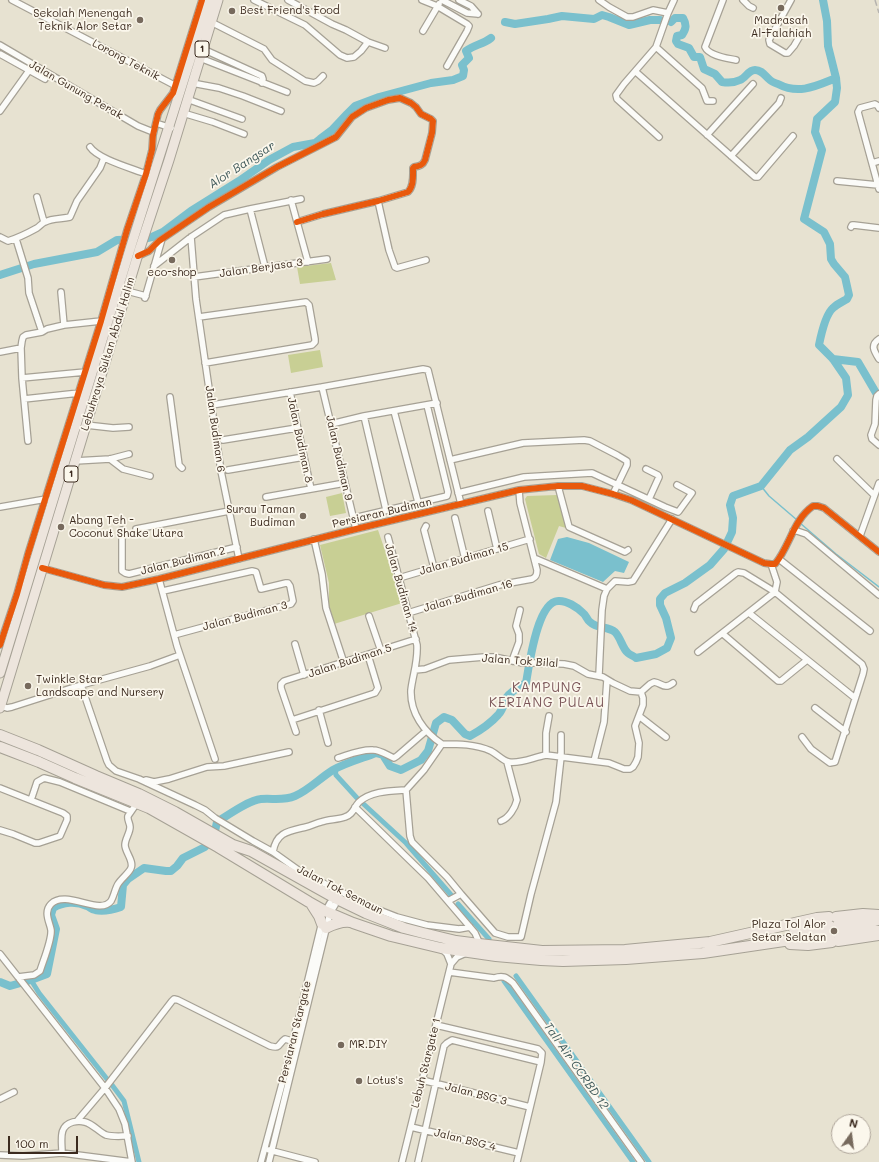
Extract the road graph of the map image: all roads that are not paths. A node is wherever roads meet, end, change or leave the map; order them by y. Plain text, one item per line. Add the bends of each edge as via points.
1 (12, 0) edge
2 (202, 0) edge
3 (209, 0) edge
4 (218, 0) edge
5 (254, 0) edge
6 (288, 0) edge
7 (422, 0) edge
8 (442, 0) edge
9 (459, 0) edge
10 (599, 0) edge
11 (674, 0) edge
12 (723, 0) edge
13 (743, 0) edge
14 (791, 0) edge
15 (437, 6) junction
16 (753, 8) dead end
17 (668, 13) junction
18 (211, 22) junction
19 (423, 32) dead end
20 (801, 34) dead end
21 (368, 42) junction
22 (0, 45) edge
23 (656, 47) junction
24 (203, 48) junction
25 (384, 48) dead end
26 (0, 54) edge
27 (200, 58) junction
28 (736, 60) dead end
29 (34, 65) junction
30 (447, 66) dead end
31 (30, 71) junction
32 (636, 72) junction
33 (323, 76) dead end
34 (45, 79) dead end
35 (192, 83) junction
36 (262, 83) junction
37 (753, 84) dead end
38 (176, 86) junction
39 (287, 92) dead end
40 (781, 98) dead end
41 (187, 99) junction
42 (714, 101) dead end
43 (879, 108) edge
44 (0, 111) edge
45 (281, 111) dead end
46 (183, 113) junction
47 (242, 119) dead end
48 (156, 123) junction
49 (173, 128) junction
50 (153, 132) junction
51 (244, 134) dead end
52 (707, 135) junction
53 (793, 136) dead end
54 (659, 137) dead end
55 (90, 147) dead end
56 (731, 156) junction
57 (104, 158) junction
58 (879, 161) edge
59 (872, 163) junction
60 (146, 174) junction
61 (837, 181) dead end
62 (878, 187) edge
63 (37, 197) dead end
64 (301, 198) dead end
65 (291, 200) junction
66 (378, 200) junction
67 (250, 209) junction
68 (44, 222) junction
69 (297, 222) junction
70 (851, 227) dead end
71 (879, 228) edge
72 (0, 237) edge
73 (191, 237) junction
74 (16, 238) junction
75 (162, 239) junction
76 (132, 252) junction
77 (327, 259) dead end
78 (426, 260) dead end
79 (308, 262) junction
80 (154, 266) junction
81 (265, 267) junction
82 (194, 277) junction
83 (127, 291) junction
84 (61, 292) dead end
85 (199, 316) junction
86 (101, 321) junction
87 (64, 325) junction
88 (42, 332) junction
89 (879, 339) edge
90 (21, 348) junction
91 (0, 352) edge
92 (879, 359) edge
93 (206, 363) junction
94 (85, 372) junction
95 (22, 378) junction
96 (322, 387) junction
97 (290, 392) junction
98 (79, 393) junction
99 (878, 395) edge
100 (170, 397) dead end
101 (24, 399) junction
102 (437, 402) junction
103 (212, 405) junction
104 (427, 405) junction
105 (394, 411) junction
106 (364, 416) junction
107 (331, 424) junction
108 (86, 425) junction
109 (129, 427) dead end
110 (298, 428) junction
111 (224, 440) dead end
112 (28, 441) dead end
113 (879, 445) edge
114 (129, 454) dead end
115 (304, 458) junction
116 (110, 459) junction
117 (836, 459) dead end
118 (450, 460) junction
119 (75, 461) junction
120 (182, 468) dead end
121 (646, 469) dead end
122 (228, 470) dead end
123 (150, 476) dead end
124 (345, 483) junction
125 (879, 483) edge
126 (618, 484) junction
127 (677, 485) dead end
128 (558, 486) junction
129 (311, 489) junction
130 (519, 490) junction
131 (458, 493) junction
132 (613, 494) junction
133 (874, 495) junction
134 (266, 497) dead end
135 (46, 499) junction
136 (649, 499) junction
137 (418, 502) junction
138 (461, 504) junction
139 (0, 507) edge
140 (229, 510) junction
141 (386, 510) junction
142 (488, 511) dead end
143 (354, 518) junction
144 (455, 518) dead end
145 (672, 519) junction
146 (426, 526) dead end
147 (794, 528) junction
148 (136, 529) dead end
149 (356, 529) junction
150 (122, 530) dead end
151 (860, 536) junction
152 (388, 537) dead end
153 (314, 539) junction
154 (530, 539) junction
155 (237, 547) junction
156 (497, 549) junction
157 (628, 550) dead end
158 (879, 552) edge
159 (534, 558) junction
160 (239, 559) junction
161 (465, 559) junction
162 (779, 559) junction
163 (771, 564) junction
164 (42, 568) junction
165 (434, 568) junction
166 (399, 578) junction
167 (159, 579) junction
168 (607, 589) junction
169 (163, 591) junction
170 (775, 592) junction
171 (879, 595) edge
172 (694, 609) dead end
173 (520, 610) dead end
174 (408, 613) junction
175 (749, 613) junction
176 (369, 616) dead end
177 (870, 631) dead end
178 (723, 634) junction
179 (174, 636) junction
180 (416, 639) junction
181 (295, 644) dead end
182 (0, 645) edge
183 (381, 650) junction
184 (698, 652) dead end
185 (180, 655) junction
186 (368, 655) junction
187 (807, 660) junction
188 (512, 661) junction
189 (344, 663) junction
190 (416, 670) junction
191 (0, 673) edge
192 (599, 675) junction
193 (304, 676) junction
194 (607, 680) junction
195 (673, 683) dead end
196 (81, 685) junction
197 (641, 692) junction
198 (855, 698) junction
199 (0, 707) edge
200 (815, 708) dead end
201 (319, 710) junction
202 (549, 716) dead end
203 (639, 716) junction
204 (292, 720) junction
205 (296, 732) dead end
206 (846, 732) junction
207 (429, 733) junction
208 (0, 735) edge
209 (561, 735) dead end
210 (802, 737) dead end
211 (666, 738) dead end
212 (328, 743) dead end
213 (441, 743) junction
214 (0, 748) edge
215 (289, 752) dead end
216 (546, 755) junction
217 (561, 757) junction
218 (338, 758) dead end
219 (215, 759) dead end
220 (594, 761) junction
221 (507, 762) junction
222 (139, 779) junction
223 (0, 788) edge
224 (406, 790) junction
225 (31, 800) junction
226 (133, 807) junction
227 (355, 807) junction
228 (501, 821) dead end
229 (0, 830) edge
230 (202, 833) junction
231 (220, 844) junction
232 (273, 852) junction
233 (267, 861) junction
234 (461, 894) junction
235 (448, 901) junction
236 (309, 902) junction
237 (330, 908) junction
238 (879, 917) edge
239 (354, 923) junction
240 (324, 926) junction
241 (470, 927) junction
242 (404, 928) junction
243 (834, 929) junction
244 (764, 930) junction
245 (879, 932) edge
246 (766, 943) junction
247 (479, 944) junction
248 (441, 948) junction
249 (468, 952) junction
250 (0, 954) edge
251 (451, 964) junction
252 (449, 972) junction
253 (19, 978) junction
254 (436, 1025) junction
255 (500, 1040) junction
256 (292, 1042) junction
257 (498, 1051) junction
258 (292, 1055) junction
259 (541, 1062) junction
260 (422, 1080) junction
261 (436, 1084) junction
262 (105, 1088) junction
263 (14, 1092) dead end
264 (0, 1099) edge
265 (530, 1107) junction
266 (77, 1121) junction
267 (410, 1127) junction
268 (426, 1130) junction
269 (128, 1136) junction
270 (264, 1149) junction
271 (272, 1151) junction
272 (62, 1153) junction
273 (519, 1154) junction
274 (0, 1155) edge
275 (132, 1162) edge
276 (261, 1162) edge
277 (269, 1162) edge
278 (315, 1162) edge
279 (402, 1162) edge
280 (418, 1162) edge
281 (517, 1162) edge
282 (641, 1162) edge

1 - 38 street, Lorong Teknik
2 - 38 street
3 - 49 main road, Lebuhraya Sultan Abdul Halim / 1
4 - 18 main road, Lebuhraya Sultan Abdul Halim / 1
5 - 21 street via 305,25 347,58 354,57
6 - 21 street
7 - 15 street
8 - 9 street via 467,13 478,14 471,6
8 - 15 street
10 - 17 street via 627,17 653,10
11 - 17 street
12 - 28 street via 705,47 710,52
13 - 16 street
14 - 20 street via 769,42 788,53
15 - 19 street
15 - 30 street via 469,26
17 - 23 street
18 - 24 main road, Lebuhraya Sultan Abdul Halim / 1
18 - 33 street via 264,49 272,60 305,81 314,83
21 - 25 street
22 - 29 street, Jalan Gunung Perak
23 - 32 street
23 - 42 street via 702,88 708,101
24 - 27 main road, Lebuhraya Sultan Abdul Halim / 1
24 - 36 street via 262,76
26 - 31 street
27 - 35 main road, Lebuhraya Sultan Abdul Halim / 1
27 - 36 street
29 - 31 street
29 - 50 street, Jalan Gunung Perak via 138,126
31 - 34 street
31 - 44 street
32 - 52 street
32 - 54 street via 616,97
35 - 41 main road, Lebuhraya Sultan Abdul Halim / 1
35 - 45 street via 219,88
36 - 39 street
37 - 52 street
38 - 48 street via 160,110
40 - 56 street
41 - 46 main road, Lebuhraya Sultan Abdul Halim / 1
41 - 47 street
43 - 59 street via 875,104 860,108 858,112
46 - 49 main road, Lebuhraya Sultan Abdul Halim / 1
46 - 51 street
48 - 49 street
48 - 50 street
49 - 76 main road, Lebuhraya Sultan Abdul Halim / 1
50 - 60 street
52 - 56 street
53 - 56 street via 757,177
55 - 57 street via 93,152
57 - 60 street
57 - 68 street via 77,201 70,218
58 - 59 street
59 - 62 street
60 - 76 street via 127,230
61 - 62 street
63 - 68 street
64 - 65 street
65 - 67 street
65 - 69 street
66 - 69 street
66 - 75 street via 410,189 413,168 424,164 432,133 432,119 421,114 416,106 404,99 395,98 366,108 355,115 336,137 270,170
66 - 78 street via 389,250 396,267
67 - 73 street via 224,215
67 - 81 street
68 - 74 street
69 - 79 street
70 - 71 street via 854,225
72 - 74 street via 8,241
73 - 80 street
73 - 82 street, Jalan Budiman 6
74 - 88 street via 28,278 29,293
75 - 76 street via 149,251
75 - 80 street
76 - 83 main road, Lebuhraya Sultan Abdul Halim / 1
76 - 86 street
76 - 191 main road, Lebuhraya Sultan Abdul Halim / 1
77 - 79 street, Jalan Berjasa 3
79 - 81 street, Jalan Berjasa 3
80 - 83 street via 145,297
81 - 82 street, Jalan Berjasa 3
82 - 85 street, Jalan Budiman 6
83 - 108 main road, Lebuhraya Sultan Abdul Halim / 1
84 - 87 street
85 - 93 street, Jalan Budiman 6
85 - 93 street via 306,302 309,305 315,339 312,345
86 - 87 street
86 - 94 street
87 - 88 street via 47,328
88 - 90 street via 26,335
89 - 92 street via 873,348
90 - 91 street
90 - 95 street
93 - 103 street, Jalan Budiman 6
94 - 95 street
94 - 98 street
95 - 101 street
96 - 97 street
96 - 102 street via 425,369 428,370
96 - 107 street, Jalan Budiman 9
97 - 103 street
97 - 110 street, Jalan Budiman 8
98 - 101 street
98 - 135 street
99 - 113 street via 875,424 871,435
100 - 120 street via 179,465
101 - 112 street
102 - 104 street
102 - 118 street
103 - 140 street, Jalan Budiman 6
104 - 105 street
104 - 137 street via 448,494
105 - 106 street
105 - 137 street
106 - 107 street
106 - 141 street
107 - 124 street, Jalan Budiman 9
108 - 109 street
108 - 119 main road, Lebuhraya Sultan Abdul Halim / 1
110 - 111 street
110 - 115 street, Jalan Budiman 8
114 - 116 street
115 - 122 street
115 - 129 street, Jalan Budiman 8
116 - 119 street
116 - 123 street via 123,469
117 - 133 street
118 - 126 street via 523,443 587,440 627,461
118 - 131 street
119 - 164 main road, Lebuhraya Sultan Abdul Halim / 1
121 - 136 street via 659,477
124 - 129 street
124 - 143 street, Jalan Budiman 9
125 - 133 street
126 - 131 street via 589,473 524,477
126 - 132 street
126 - 136 street
127 - 136 street via 692,492 679,511
128 - 130 street, Persiaran Budiman
128 - 132 street, Persiaran Budiman via 582,486
128 - 157 street via 569,527 625,552
129 - 134 street
130 - 138 street, Persiaran Budiman
130 - 154 street, Jalan Budiman 16
131 - 138 street
132 - 145 street, Persiaran Budiman
133 - 151 street
135 - 139 street
135 - 182 street
137 - 141 street
138 - 149 street, Persiaran Budiman
140 - 148 street
140 - 155 street, Jalan Budiman 6
141 - 143 street
142 - 156 street
143 - 149 street, Jalan Budiman 9
144 - 161 street
145 - 163 street, Persiaran Budiman
145 - 168 street via 633,580 615,580
146 - 165 street via 424,530
147 - 151 street via 813,506 822,507
147 - 162 street
147 - 171 street via 806,534
149 - 153 street, Persiaran Budiman
150 - 155 street, Jalan Budiman 2 via 122,571 128,574
151 - 158 street
152 - 166 street, Jalan Budiman 14
153 - 160 street, Persiaran Budiman
153 - 189 street via 326,608
154 - 156 street, Jalan Budiman 15
154 - 159 street, Jalan Budiman 16
155 - 160 street, Jalan Budiman 6
156 - 161 street, Jalan Budiman 15
159 - 168 street
159 - 174 street, Jalan Budiman 16 via 537,572 535,578 499,585
160 - 167 street, Persiaran Budiman
161 - 165 street, Jalan Budiman 15
162 - 163 street via 776,564
162 - 177 street
163 - 170 street via 777,582
164 - 167 street, Persiaran Budiman via 116,587
164 - 199 main road, Lebuhraya Sultan Abdul Halim / 1
165 - 166 street, Jalan Budiman 15
166 - 174 street, Jalan Budiman 14
167 - 169 street
168 - 192 street via 604,596
169 - 179 street
169 - 179 street, Jalan Budiman 3 via 252,571 256,572 261,589 286,583 290,586 293,601 291,604
170 - 172 street via 738,572 696,604
170 - 175 street
170 - 198 street via 862,664 864,670
173 - 188 street via 516,626 519,642
174 - 180 street, Jalan Budiman 14
175 - 178 street
175 - 187 street
176 - 183 street
178 - 184 street
178 - 187 street via 778,681
179 - 185 street
180 - 183 street, Jalan Budiman 5
180 - 190 street, Jalan Budiman 14
181 - 193 street
183 - 186 street, Jalan Budiman 5
185 - 196 street
185 - 219 street
186 - 189 street, Jalan Budiman 5
186 - 201 street via 377,692
187 - 198 street
188 - 190 street, Jalan Tok Bilal via 494,657 449,660
188 - 192 street, Jalan Tok Bilal via 528,664 564,664 588,674
189 - 193 street, Jalan Budiman 5
190 - 207 street, Jalan Budiman 14 via 411,691 414,711
192 - 194 street, Jalan Tok Bilal
193 - 204 street, Jalan Budiman 5 via 281,684
194 - 197 street, Jalan Tok Bilal via 630,691
194 - 220 street via 604,722
195 - 197 street via 665,687 654,682
196 - 199 street via 12,707
196 - 222 street via 109,765 116,771
197 - 203 street via 643,705
198 - 206 street
200 - 206 street
201 - 204 street
201 - 212 street
202 - 216 street
203 - 211 street
203 - 220 street via 635,726 639,743 638,757 633,767 624,769
204 - 205 street
206 - 210 street via 833,764 811,749
207 - 213 street
207 - 218 street via 394,758 374,750
208 - 230 highway via 139,794 169,809
209 - 217 street
213 - 221 street via 472,745 492,751
213 - 224 street via 424,770
214 - 226 highway via 39,762
215 - 222 street via 224,766 207,767 154,782
216 - 217 street
216 - 221 street
217 - 220 street
217 - 234 street via 556,802 521,937 495,933
221 - 228 street via 517,800 509,815
222 - 232 street, Jalan Tok Semaun via 195,804
223 - 225 street
224 - 227 street via 367,796
224 - 234 street via 410,839
225 - 226 street via 37,782 44,778
225 - 229 street via 67,816 60,836 39,843
226 - 230 highway via 154,811
226 - 253 street via 127,818 130,829 125,844 132,865 131,870 118,884 111,901 106,906 68,900 58,900 50,905 47,912 51,930 50,940 40,972
227 - 232 street via 350,815 344,818 321,822 282,835 278,838
227 - 235 street
230 - 231 highway
231 - 233 highway via 251,851
231 - 236 highway
232 - 241 street, Jalan Tok Semaun via 301,872 386,913 442,927
233 - 237 highway via 274,871
233 - 242 highway via 357,910
234 - 235 street
235 - 241 street
236 - 237 highway
236 - 240 highway
237 - 239 highway
237 - 240 street, Persiaran Stargate
237 - 242 highway via 387,926
238 - 243 highway via 863,914
239 - 240 highway
239 - 248 highway via 391,936
240 - 256 street, Persiaran Stargate
240 - 258 street, Persiaran Stargate
241 - 247 street
242 - 247 highway
243 - 244 highway
243 - 245 highway
243 - 246 highway
244 - 246 highway
244 - 247 highway via 710,942 625,950 542,951
246 - 249 highway via 703,953 567,961
248 - 249 highway
248 - 251 street
249 - 251 street via 457,957
250 - 253 street
251 - 252 street, Lebuh Stargate 1
252 - 254 street, Lebuh Stargate 1
252 - 282 street via 494,978 501,976 513,983
253 - 262 street
254 - 255 street
254 - 260 street, Lebuh Stargate 1
255 - 257 street
255 - 259 street via 538,1049 542,1052
256 - 258 street, Persiaran Stargate
256 - 262 street via 285,1039 278,1047 270,1046 174,999
257 - 259 street
257 - 261 street via 452,1040 444,1046
258 - 270 street, Persiaran Stargate
258 - 271 street, Persiaran Stargate
259 - 265 street
260 - 261 street, Jalan BSG 3
260 - 267 street, Lebuh Stargate 1
261 - 265 street, Jalan BSG 3
261 - 268 street
262 - 266 street
262 - 269 street via 119,1109
263 - 264 street
265 - 273 street
266 - 269 street via 85,1122 108,1136
266 - 272 street via 63,1127
267 - 268 street, Jalan BSG 4
267 - 279 street, Lebuh Stargate 1
268 - 273 street, Jalan BSG 4
268 - 280 street
269 - 275 street
270 - 271 street
270 - 276 street, Persiaran Stargate
271 - 277 street, Persiaran Stargate
271 - 278 street
272 - 274 street
272 - 275 street
273 - 281 street

